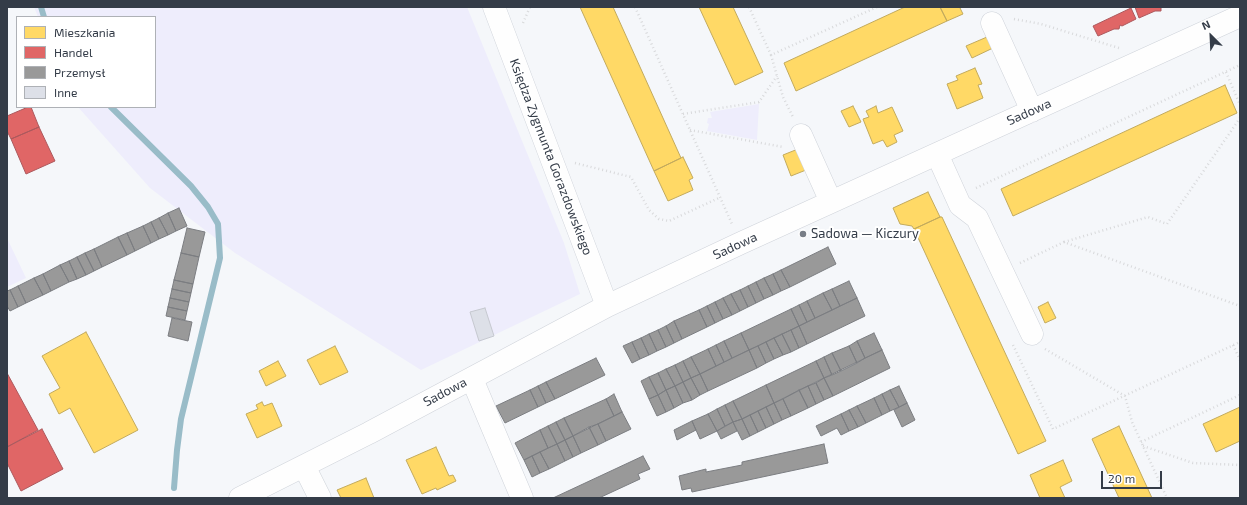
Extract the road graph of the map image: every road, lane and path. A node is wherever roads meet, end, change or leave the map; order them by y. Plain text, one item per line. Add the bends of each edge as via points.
1 (494, 7) edge
2 (635, 7) edge
3 (749, 7) edge
4 (877, 7) edge
5 (1240, 16) edge
6 (1002, 21) joint
7 (1123, 49) dead end
8 (771, 55) junction
9 (1240, 65) edge
10 (1226, 72) junction
11 (777, 76) junction
12 (1240, 105) edge
13 (1032, 111) junction
14 (683, 114) junction
15 (1240, 118) edge
16 (690, 130) junction
17 (800, 135) junction
18 (937, 154) junction
19 (550, 156) junction
20 (721, 197) junction
21 (956, 197) junction
22 (831, 202) junction
23 (733, 224) dead end
24 (1064, 242) junction
25 (1002, 272) junction
26 (607, 306) junction
27 (1240, 306) edge
28 (1031, 342) junction
29 (1240, 342) edge
30 (1011, 343) dead end
31 (1233, 345) junction
32 (1015, 350) junction
33 (1240, 360) edge
34 (472, 379) junction
35 (1240, 395) edge
36 (1125, 396) junction
37 (1141, 442) junction
38 (1142, 446) junction
39 (1240, 465) edge
40 (304, 466) junction
41 (240, 498) edge
42 (320, 498) edge
43 (522, 498) edge
44 (1167, 498) edge

1 - 19 street, Księdza Zygmunta Gorazdowskiego
2 - 14 path
3 - 8 path
4 - 8 path
5 - 13 street, Sadowa
6 - 7 path via 1041,24
6 - 13 street
8 - 11 path
9 - 10 path
10 - 12 path
10 - 21 path
11 - 14 path via 758,102
11 - 17 path
13 - 18 street, Sadowa
14 - 16 path
15 - 24 path via 1167,224 1148,217
16 - 17 path via 784,148
16 - 20 path
17 - 22 street
18 - 21 street
18 - 22 street, Sadowa
19 - 20 path via 631,177 650,210 659,219 669,220
19 - 26 street, Księdza Zygmunta Gorazdowskiego
20 - 23 path
21 - 25 street via 960,205 977,218
22 - 26 street, Sadowa
24 - 25 path
24 - 27 path
25 - 28 street
26 - 34 street, Sadowa
28 - 32 path
28 - 36 path
29 - 31 path
30 - 32 path
31 - 33 path
31 - 36 path
32 - 36 path via 1053,429
34 - 40 street, Sadowa
34 - 43 street
35 - 37 path
36 - 37 path
37 - 38 path
38 - 39 path via 1193,463
38 - 44 path
40 - 41 street, Sadowa
40 - 42 street

